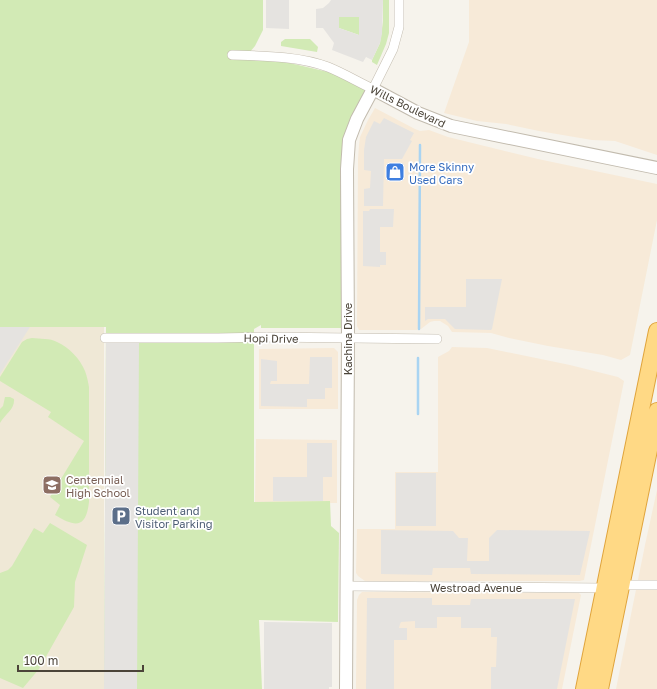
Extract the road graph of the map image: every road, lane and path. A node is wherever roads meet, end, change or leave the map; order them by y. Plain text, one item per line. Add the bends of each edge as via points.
1 (399, 0) edge
2 (232, 55) dead end
3 (373, 89) junction
4 (657, 168) edge
5 (657, 331) edge
6 (105, 338) dead end
7 (348, 339) junction
8 (437, 339) dead end
9 (657, 411) edge
10 (622, 585) junction
11 (657, 585) edge
12 (346, 586) junction
13 (605, 588) junction
14 (346, 689) edge
15 (584, 689) edge
16 (600, 689) edge

1 - 3 street, Kachina Drive via 400,27 393,49
2 - 3 street, Wills Boulevard via 291,59 319,64
3 - 4 street, Wills Boulevard via 418,113 451,126
3 - 7 street, Kachina Drive via 349,140
5 - 13 highway
6 - 7 street, Hopi Drive
7 - 8 street, Hopi Drive
7 - 12 street, Kachina Drive
9 - 10 highway
10 - 11 street
10 - 16 highway
12 - 13 street, Westroad Avenue
12 - 14 street, Kachina Drive
13 - 15 highway

